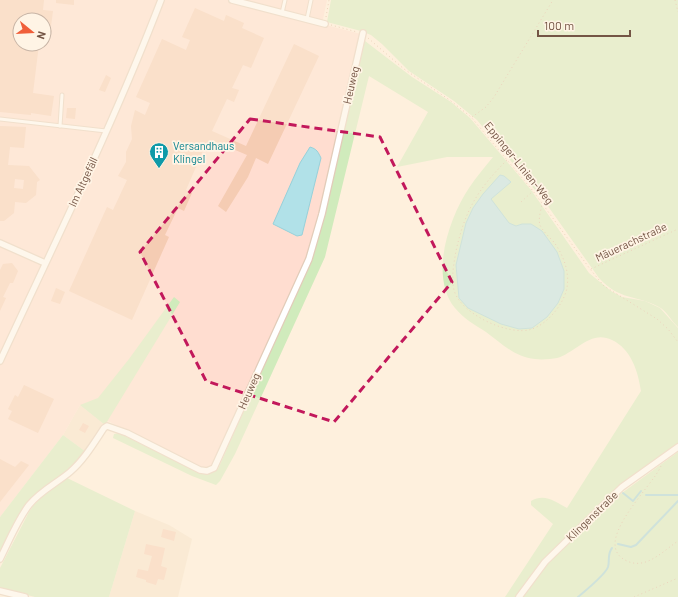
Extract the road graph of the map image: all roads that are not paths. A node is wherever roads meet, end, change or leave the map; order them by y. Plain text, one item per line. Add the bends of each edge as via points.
1 (161, 0) edge
2 (232, 0) edge
3 (285, 0) edge
4 (311, 0) edge
5 (282, 13) junction
6 (307, 19) junction
7 (325, 24) road end
8 (363, 33) road end
9 (62, 95) dead end
10 (0, 119) edge
11 (60, 126) junction
12 (106, 131) junction
13 (0, 243) edge
14 (45, 263) junction
15 (0, 361) edge
16 (678, 447) edge
17 (0, 559) edge
18 (0, 591) edge
19 (24, 597) edge
20 (518, 597) edge

1 - 12 street, Im Altgefäll
2 - 5 street
3 - 5 lane
4 - 6 lane
5 - 6 street
6 - 7 street
8 - 17 street, Heuweg via 322,214 309,259 214,468 200,470 127,433 107,426 71,472 29,505
9 - 11 lane
10 - 11 lane
11 - 12 lane
12 - 14 street, Im Altgefäll
13 - 14 street
14 - 15 street, Im Altgefäll
16 - 20 street, Klingenstraße via 622,487 545,562
18 - 19 street

